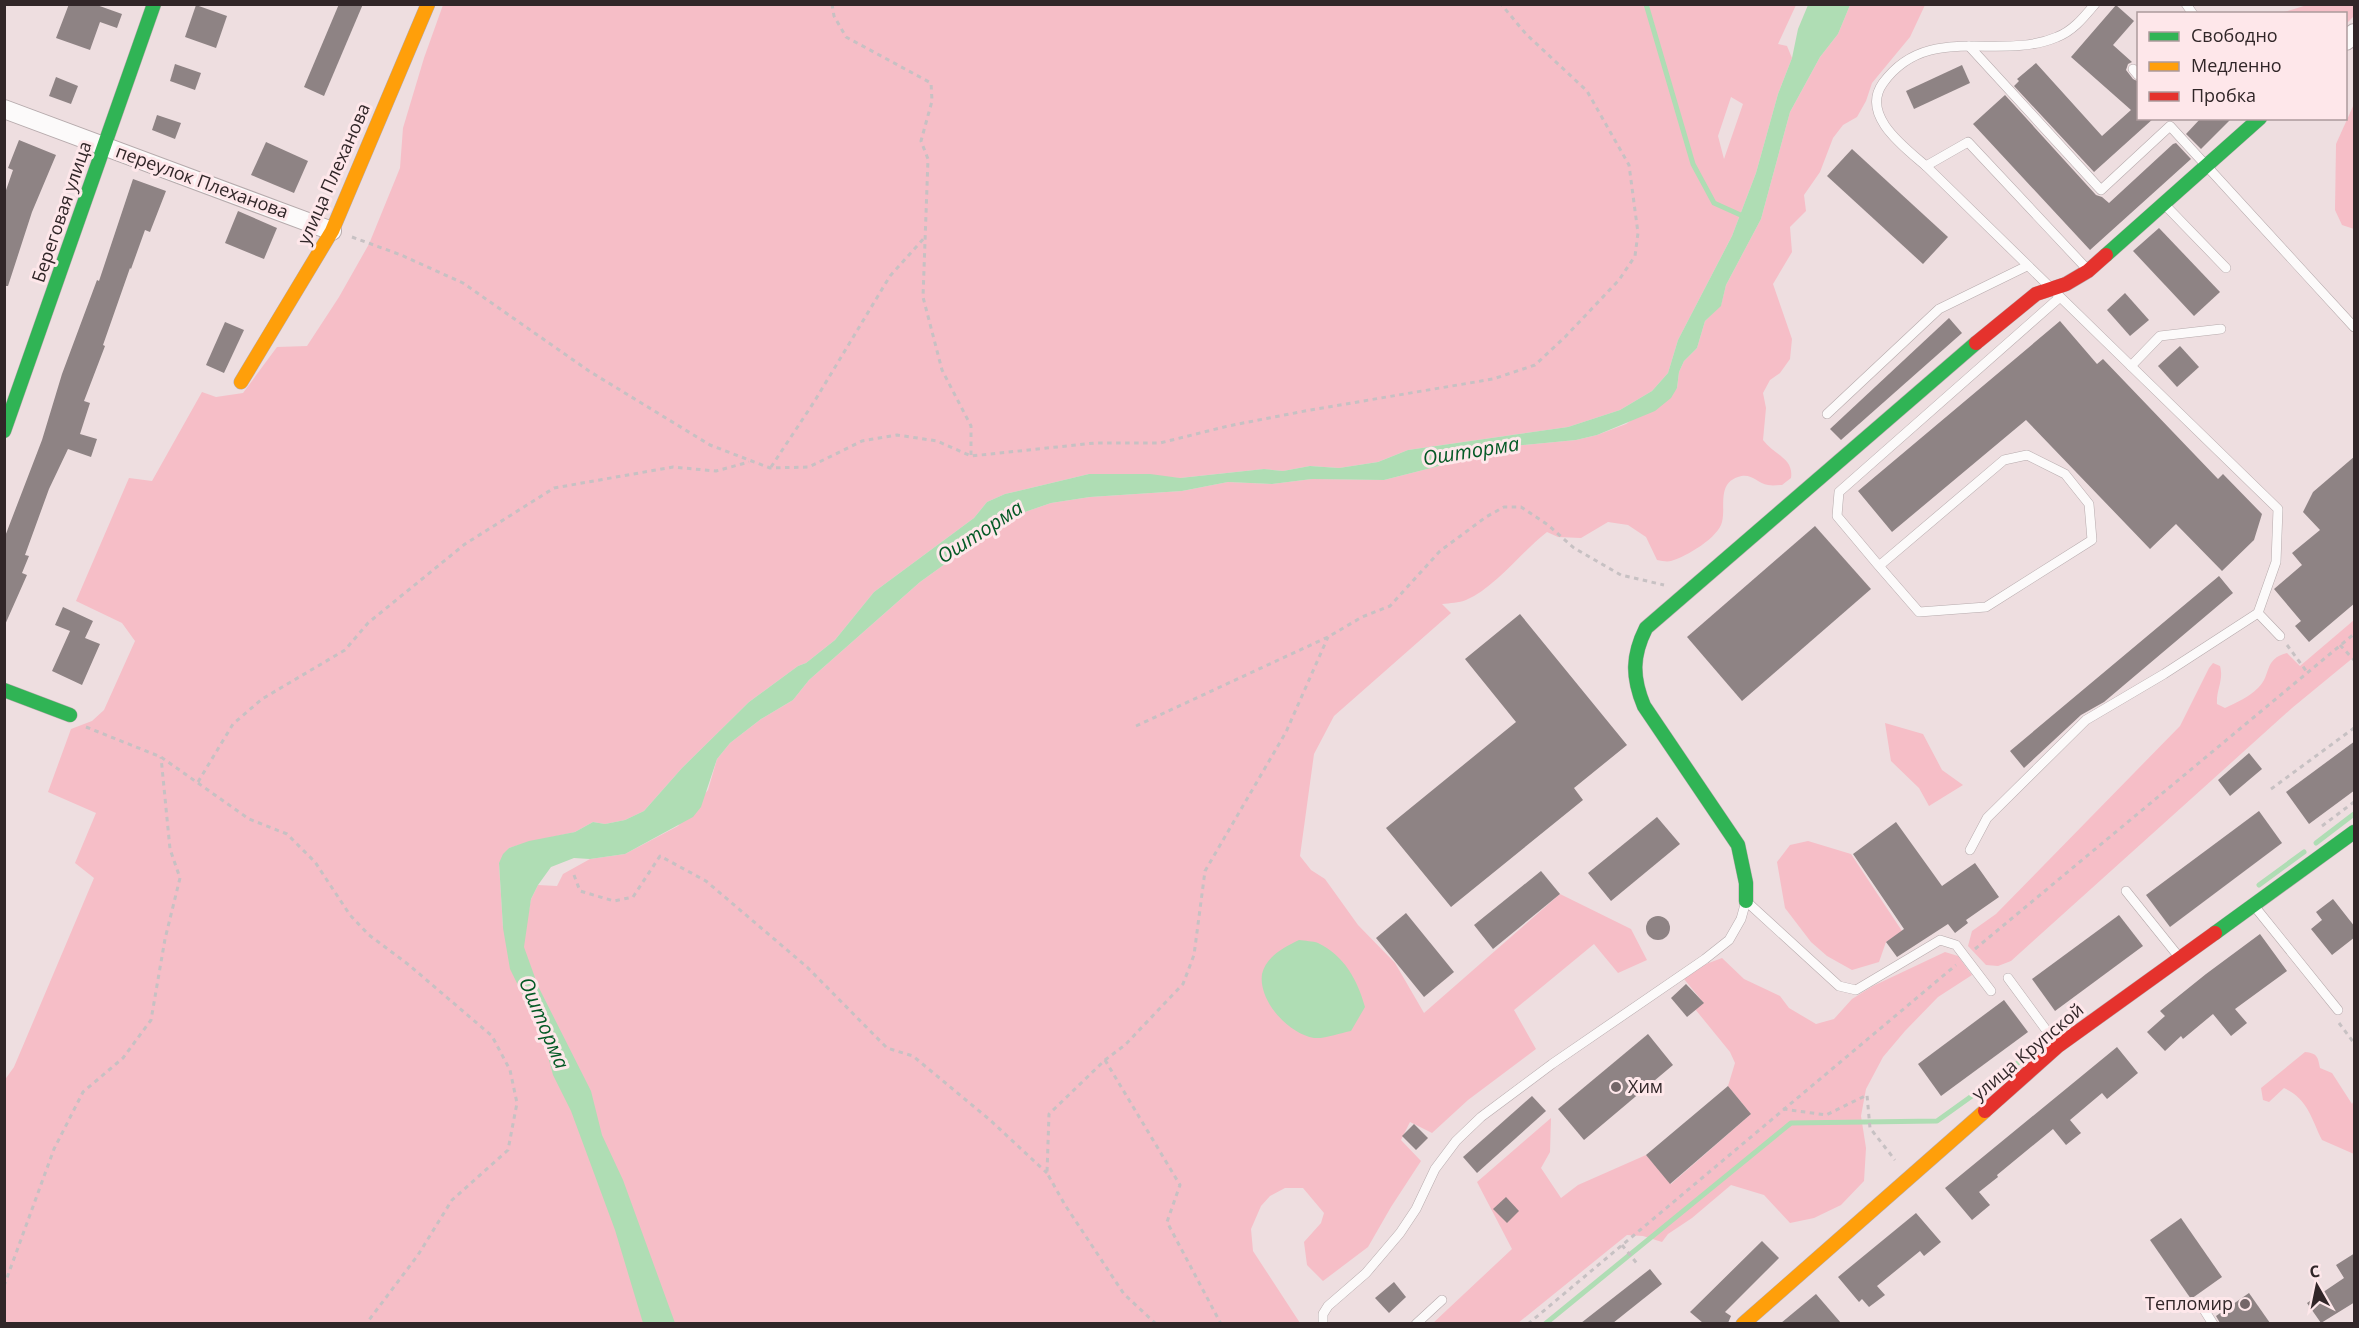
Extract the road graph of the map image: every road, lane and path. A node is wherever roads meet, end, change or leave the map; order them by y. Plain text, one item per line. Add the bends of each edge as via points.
1 (154, 4) edge
2 (428, 4) edge
3 (832, 4) edge
4 (1501, 4) edge
5 (2095, 4) edge
6 (1969, 46) junction
7 (4, 109) edge
8 (2258, 120) edge
9 (2169, 122) edge
10 (104, 146) junction
11 (1926, 166) junction
12 (2208, 166) junction
13 (2164, 204) junction
14 (332, 231) junction
15 (927, 234) junction
16 (2027, 266) junction
17 (2226, 268) dead end
18 (2088, 271) junction
19 (2055, 293) junction
20 (2355, 327) edge
21 (2221, 329) dead end
22 (2132, 366) junction
23 (241, 382) dead end
24 (1827, 414) dead end
25 (4, 432) edge
26 (971, 456) junction
27 (751, 461) junction
28 (771, 468) junction
29 (1879, 566) junction
30 (1692, 586) junction
31 (2258, 613) junction
32 (2355, 634) edge
33 (2280, 636) joint
34 (1328, 637) junction
35 (2340, 645) junction
36 (2353, 659) edge
37 (2307, 672) junction
38 (4, 690) edge
39 (70, 715) joint
40 (1136, 726) dead end
41 (2355, 728) edge
42 (161, 757) junction
43 (198, 782) junction
44 (2271, 789) dead end
45 (2355, 832) edge
46 (1970, 850) dead end
47 (574, 875) dead end
48 (2126, 891) dead end
49 (1746, 901) junction
50 (2254, 905) junction
51 (1966, 957) junction
52 (2180, 959) junction
53 (2008, 978) dead end
54 (1991, 991) dead end
55 (2338, 1010) joint
56 (2355, 1043) edge
57 (2058, 1046) junction
58 (1105, 1060) junction
59 (1783, 1109) junction
60 (1047, 1173) junction
61 (1909, 1178) junction
62 (1622, 1245) junction
63 (1639, 1266) dead end
64 (4, 1286) edge
65 (1442, 1300) dead end
66 (2203, 1308) dead end
67 (1535, 1318) junction
68 (366, 1323) edge
69 (1155, 1323) edge
70 (1221, 1323) edge
71 (1323, 1323) edge
72 (1416, 1323) edge
73 (1528, 1323) edge
74 (1539, 1323) edge
75 (1743, 1323) edge
76 (2213, 1323) edge

1 - 10 street, Береговая улица
2 - 14 street, улица Плеханова
3 - 15 path via 846,37 931,83 932,101 921,141 928,159
4 - 26 path via 1526,34 1587,91 1629,165 1638,233 1635,256 1618,280 1535,365 1494,379 1228,426 1160,443 1095,443
5 - 6 lane via 2058,37 2018,45
6 - 9 lane via 2101,190
6 - 11 lane via 1925,51 1896,68 1876,92 1875,105 1882,121 1898,142
7 - 10 street, переулок Плеханова
8 - 12 street
9 - 12 lane
10 - 14 street, переулок Плеханова
10 - 25 street, Береговая улица
11 - 16 lane
11 - 18 lane via 1968,142
12 - 13 street
12 - 20 lane
13 - 17 lane
13 - 18 street
14 - 23 street, улица Плеханова
14 - 27 path via 401,255 463,283 589,371 710,445
15 - 26 path via 923,297 942,370 971,426
15 - 28 path via 890,276
16 - 19 lane
16 - 24 lane via 1939,309
18 - 19 street
19 - 22 lane
19 - 29 lane via 1839,492 1837,516
19 - 30 street via 2036,294 2022,304
21 - 22 lane via 2160,336
22 - 31 lane via 2277,509 2276,562
26 - 28 path via 937,441 897,435 862,441 809,467
27 - 28 path
27 - 43 path via 716,471 673,467 554,488 465,544 368,623 345,650 262,699 233,724
29 - 29 lane via 2004,460 2027,455 2064,474 2089,504 2092,540 1986,607 1919,612
30 - 34 path via 1659,585 1621,575 1574,548 1521,507 1504,507 1440,551 1390,606
30 - 49 street via 1646,628 1638,643 1633,678 1644,706 1738,845
31 - 33 lane
31 - 46 lane via 2086,720 1987,818
32 - 35 path
33 - 37 path
34 - 40 path
34 - 58 path via 1286,732 1205,871 1194,955 1183,984 1125,1045
35 - 36 path
35 - 37 path
37 - 51 path
38 - 39 street
39 - 42 path via 88,728
41 - 44 path
42 - 43 path
42 - 64 path via 170,849 180,878 151,1020 123,1058 83,1092 54,1149
43 - 68 path via 249,819 287,834 315,862 350,915 369,935 492,1036 510,1070 517,1103 508,1150 452,1200 418,1255
45 - 50 street, улица Крупской
47 - 60 path via 580,891 614,901 633,897 660,856 706,881 807,967 887,1048 913,1056
48 - 52 lane
49 - 51 lane via 1839,986 1857,990 1940,940 1956,945
49 - 71 lane via 1729,940 1552,1064 1481,1117 1456,1141 1435,1169 1400,1233 1366,1274 1328,1306
50 - 52 street, улица Крупской
50 - 55 lane
51 - 54 lane
51 - 59 path
52 - 57 street, улица Крупской
53 - 57 lane
55 - 56 path via 2333,1015
57 - 61 street, улица Крупской
58 - 60 path via 1049,1114
58 - 70 path via 1180,1185 1167,1222
59 - 61 path via 1826,1115 1868,1095 1870,1128
59 - 62 path
60 - 69 path via 1124,1294
61 - 75 street, улица Крупской
62 - 63 path
62 - 67 path
65 - 72 lane
66 - 76 lane
67 - 73 path
67 - 74 path

